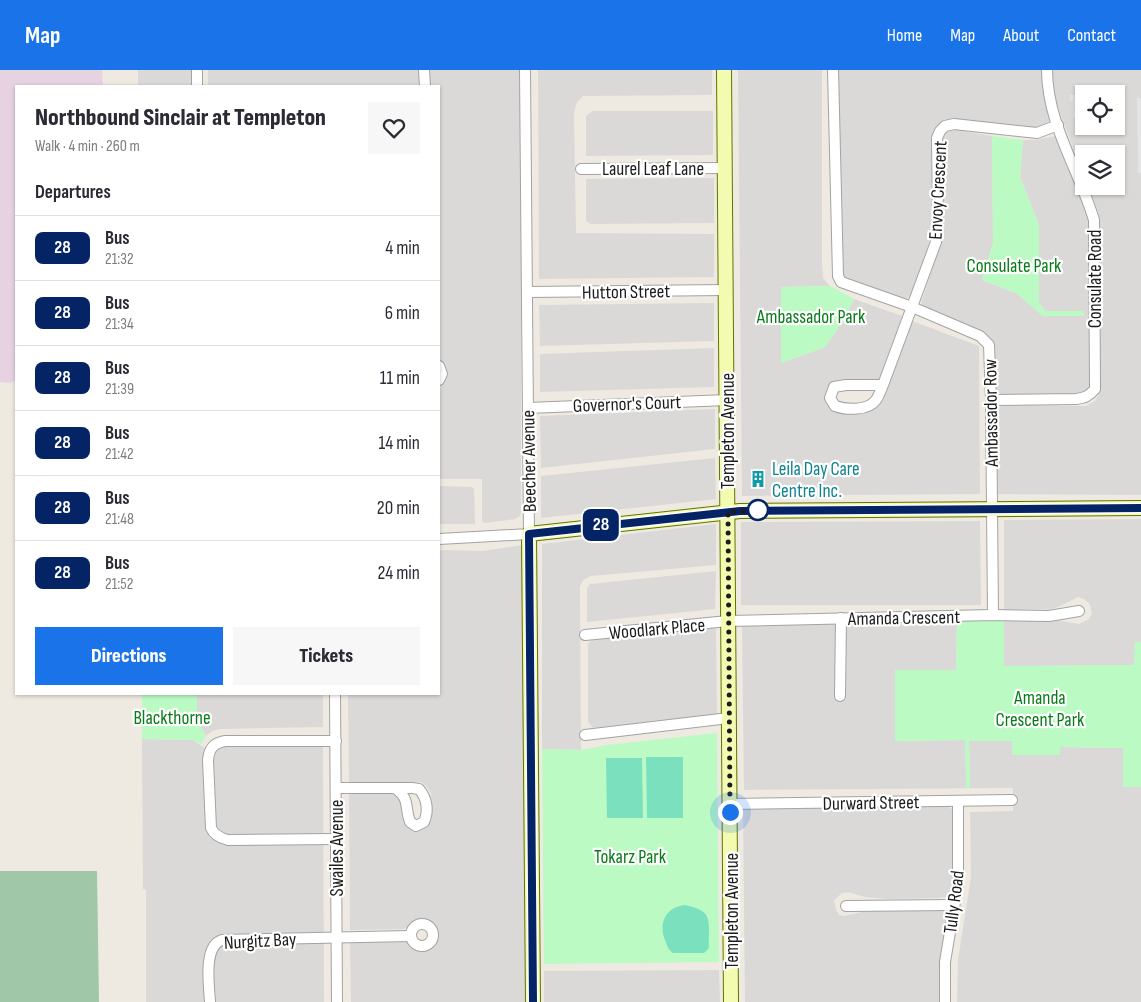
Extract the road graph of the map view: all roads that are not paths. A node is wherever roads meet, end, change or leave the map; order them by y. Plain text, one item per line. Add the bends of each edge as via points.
1 (197, 70) edge
2 (424, 70) edge
3 (525, 70) edge
4 (724, 70) edge
5 (834, 70) edge
6 (1047, 70) edge
7 (197, 85) edge
8 (424, 85) edge
9 (1058, 125) junction
10 (725, 168) junction
11 (581, 169) dead end
12 (726, 290) junction
13 (527, 292) junction
14 (912, 307) junction
15 (883, 385) junction
16 (726, 400) junction
17 (991, 400) junction
18 (528, 408) junction
19 (1141, 508) edge
20 (992, 509) junction
21 (728, 512) junction
22 (529, 534) junction
23 (440, 539) edge
24 (1079, 611) dead end
25 (994, 615) junction
26 (841, 618) junction
27 (728, 621) junction
28 (585, 634) dead end
29 (335, 695) edge
30 (840, 696) dead end
31 (729, 718) junction
32 (585, 735) dead end
33 (336, 741) junction
34 (336, 788) junction
35 (395, 788) dead end
36 (1012, 800) dead end
37 (958, 801) junction
38 (730, 804) junction
39 (336, 839) junction
40 (954, 905) junction
41 (846, 906) dead end
42 (410, 936) dead end
43 (337, 937) junction
44 (210, 1002) edge
45 (337, 1002) edge
46 (533, 1002) edge
47 (732, 1002) edge
48 (946, 1002) edge

1 - 7 street
2 - 8 street
3 - 13 street, Beecher Avenue
4 - 10 street, Templeton Avenue
5 - 14 street, Ambassador Row via 838,276 845,284
6 - 9 street, Consulate Road via 1049,99
9 - 14 street, Envoy Crescent via 1037,134 954,124 945,126 940,132 936,146 936,242
9 - 17 street, Consulate Road via 1094,220 1095,389 1085,398 1076,399
10 - 11 street, Laurel Leaf Lane
10 - 12 street, Templeton Avenue
12 - 13 street, Hutton Street
12 - 16 street, Templeton Avenue
13 - 18 street, Beecher Avenue
14 - 15 street
14 - 17 street, Ambassador Row via 985,340 990,352
15 - 15 street via 876,401 864,407 835,406 830,398 834,387
16 - 18 street, Governor's Court
16 - 21 street, Templeton Avenue
17 - 20 street, Ambassador Row
18 - 22 street, Beecher Avenue
19 - 20 street
20 - 21 street
20 - 25 street, Ambassador Row
21 - 22 street
21 - 27 street, Templeton Avenue
22 - 23 street
22 - 46 street, Beecher Avenue
24 - 25 street, Amanda Crescent via 1049,616
25 - 26 street, Amanda Crescent
26 - 27 street, Amanda Crescent
26 - 30 street
27 - 28 street, Woodlark Place
27 - 31 street, Templeton Avenue
29 - 33 street, Swailes Avenue
31 - 32 street
31 - 38 street, Templeton Avenue
33 - 34 street, Swailes Avenue
33 - 39 street via 226,741 212,746 208,760 211,828 221,838
34 - 35 street
34 - 39 street, Swailes Avenue
36 - 37 street, Durward Street
37 - 38 street, Durward Street
37 - 40 street, Tully Road via 958,884
38 - 47 street, Templeton Avenue
39 - 43 street, Swailes Avenue
40 - 41 street
40 - 48 street, Tully Road via 945,962
42 - 43 street
43 - 44 street, Nurgitz Bay via 216,942 209,956
43 - 45 street, Swailes Avenue

